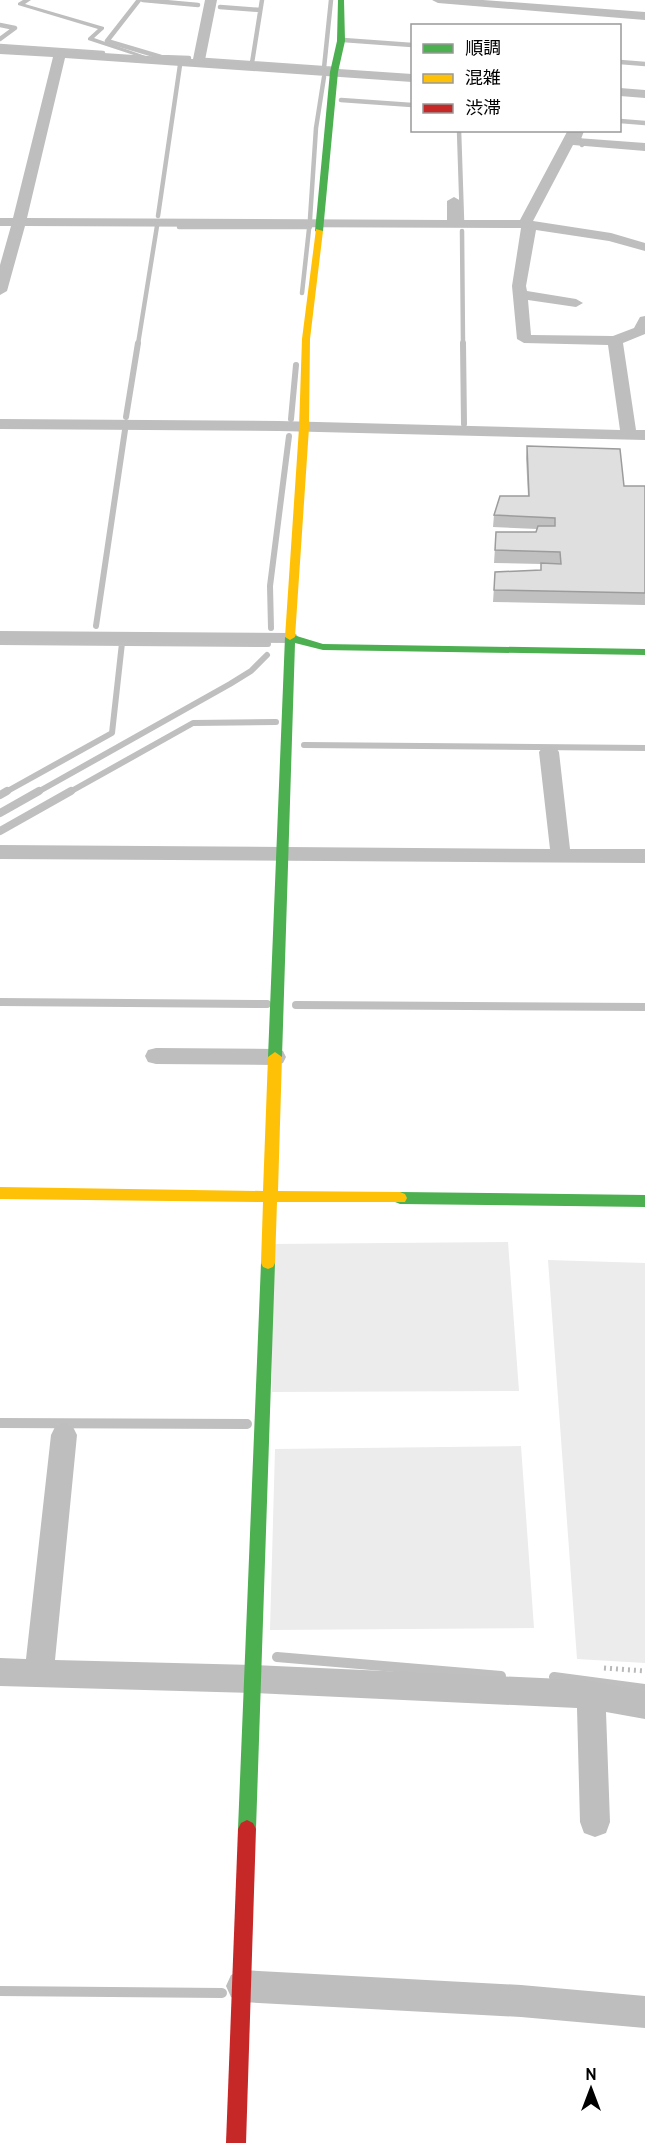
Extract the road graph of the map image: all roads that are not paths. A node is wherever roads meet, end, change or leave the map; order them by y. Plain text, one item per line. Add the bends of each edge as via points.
1 (28, 0) edge
2 (210, 0) edge
3 (341, 0) edge
4 (438, 0) edge
5 (645, 16) edge
6 (0, 50) edge
7 (60, 54) junction
8 (154, 60) junction
9 (198, 63) junction
10 (334, 72) junction
11 (411, 78) edge
12 (621, 92) edge
13 (645, 94) edge
14 (572, 136) edge
15 (645, 147) edge
16 (454, 201) dead end
17 (0, 222) edge
18 (19, 222) junction
19 (320, 224) junction
20 (454, 224) junction
21 (525, 224) junction
22 (645, 247) edge
23 (0, 291) edge
24 (520, 294) junction
25 (576, 303) dead end
26 (645, 320) edge
27 (615, 341) junction
28 (0, 424) edge
29 (304, 428) junction
30 (637, 434) edge
31 (0, 636) edge
32 (290, 638) junction
33 (645, 652) edge
34 (549, 752) dead end
35 (0, 852) edge
36 (281, 854) junction
37 (561, 855) junction
38 (645, 856) edge
39 (156, 1056) dead end
40 (275, 1058) junction
41 (0, 1193) edge
42 (269, 1195) junction
43 (645, 1201) edge
44 (64, 1435) dead end
45 (0, 1672) edge
46 (39, 1672) junction
47 (253, 1679) junction
48 (591, 1695) junction
49 (645, 1705) edge
50 (595, 1822) dead end
51 (242, 1986) junction
52 (645, 2012) edge
53 (236, 2143) edge

1 - 8 lane via 20,4 102,28 90,39
2 - 9 street
3 - 10 street via 341,41
4 - 5 street
6 - 7 street
7 - 8 street
7 - 18 street
8 - 9 street
9 - 10 street
10 - 11 street
10 - 19 street
12 - 13 street
14 - 15 street
14 - 21 street
16 - 20 street
17 - 18 street
18 - 19 street
18 - 23 street
19 - 20 street
19 - 29 street via 306,339
20 - 21 street
21 - 22 street via 611,237
21 - 24 street via 529,230
24 - 25 street
24 - 27 street via 524,339
26 - 27 street via 640,331
27 - 30 street
28 - 29 street
29 - 30 street
29 - 32 street
31 - 32 street
32 - 33 street via 323,648
32 - 36 street
34 - 37 street
35 - 36 street
36 - 37 street
36 - 40 street
37 - 38 street
39 - 40 street
40 - 42 street
41 - 42 street
42 - 43 street
42 - 47 street
44 - 46 street
45 - 46 street
46 - 47 street
47 - 48 street
47 - 51 street
48 - 49 street
48 - 50 street
51 - 52 street via 522,2001
51 - 53 street

